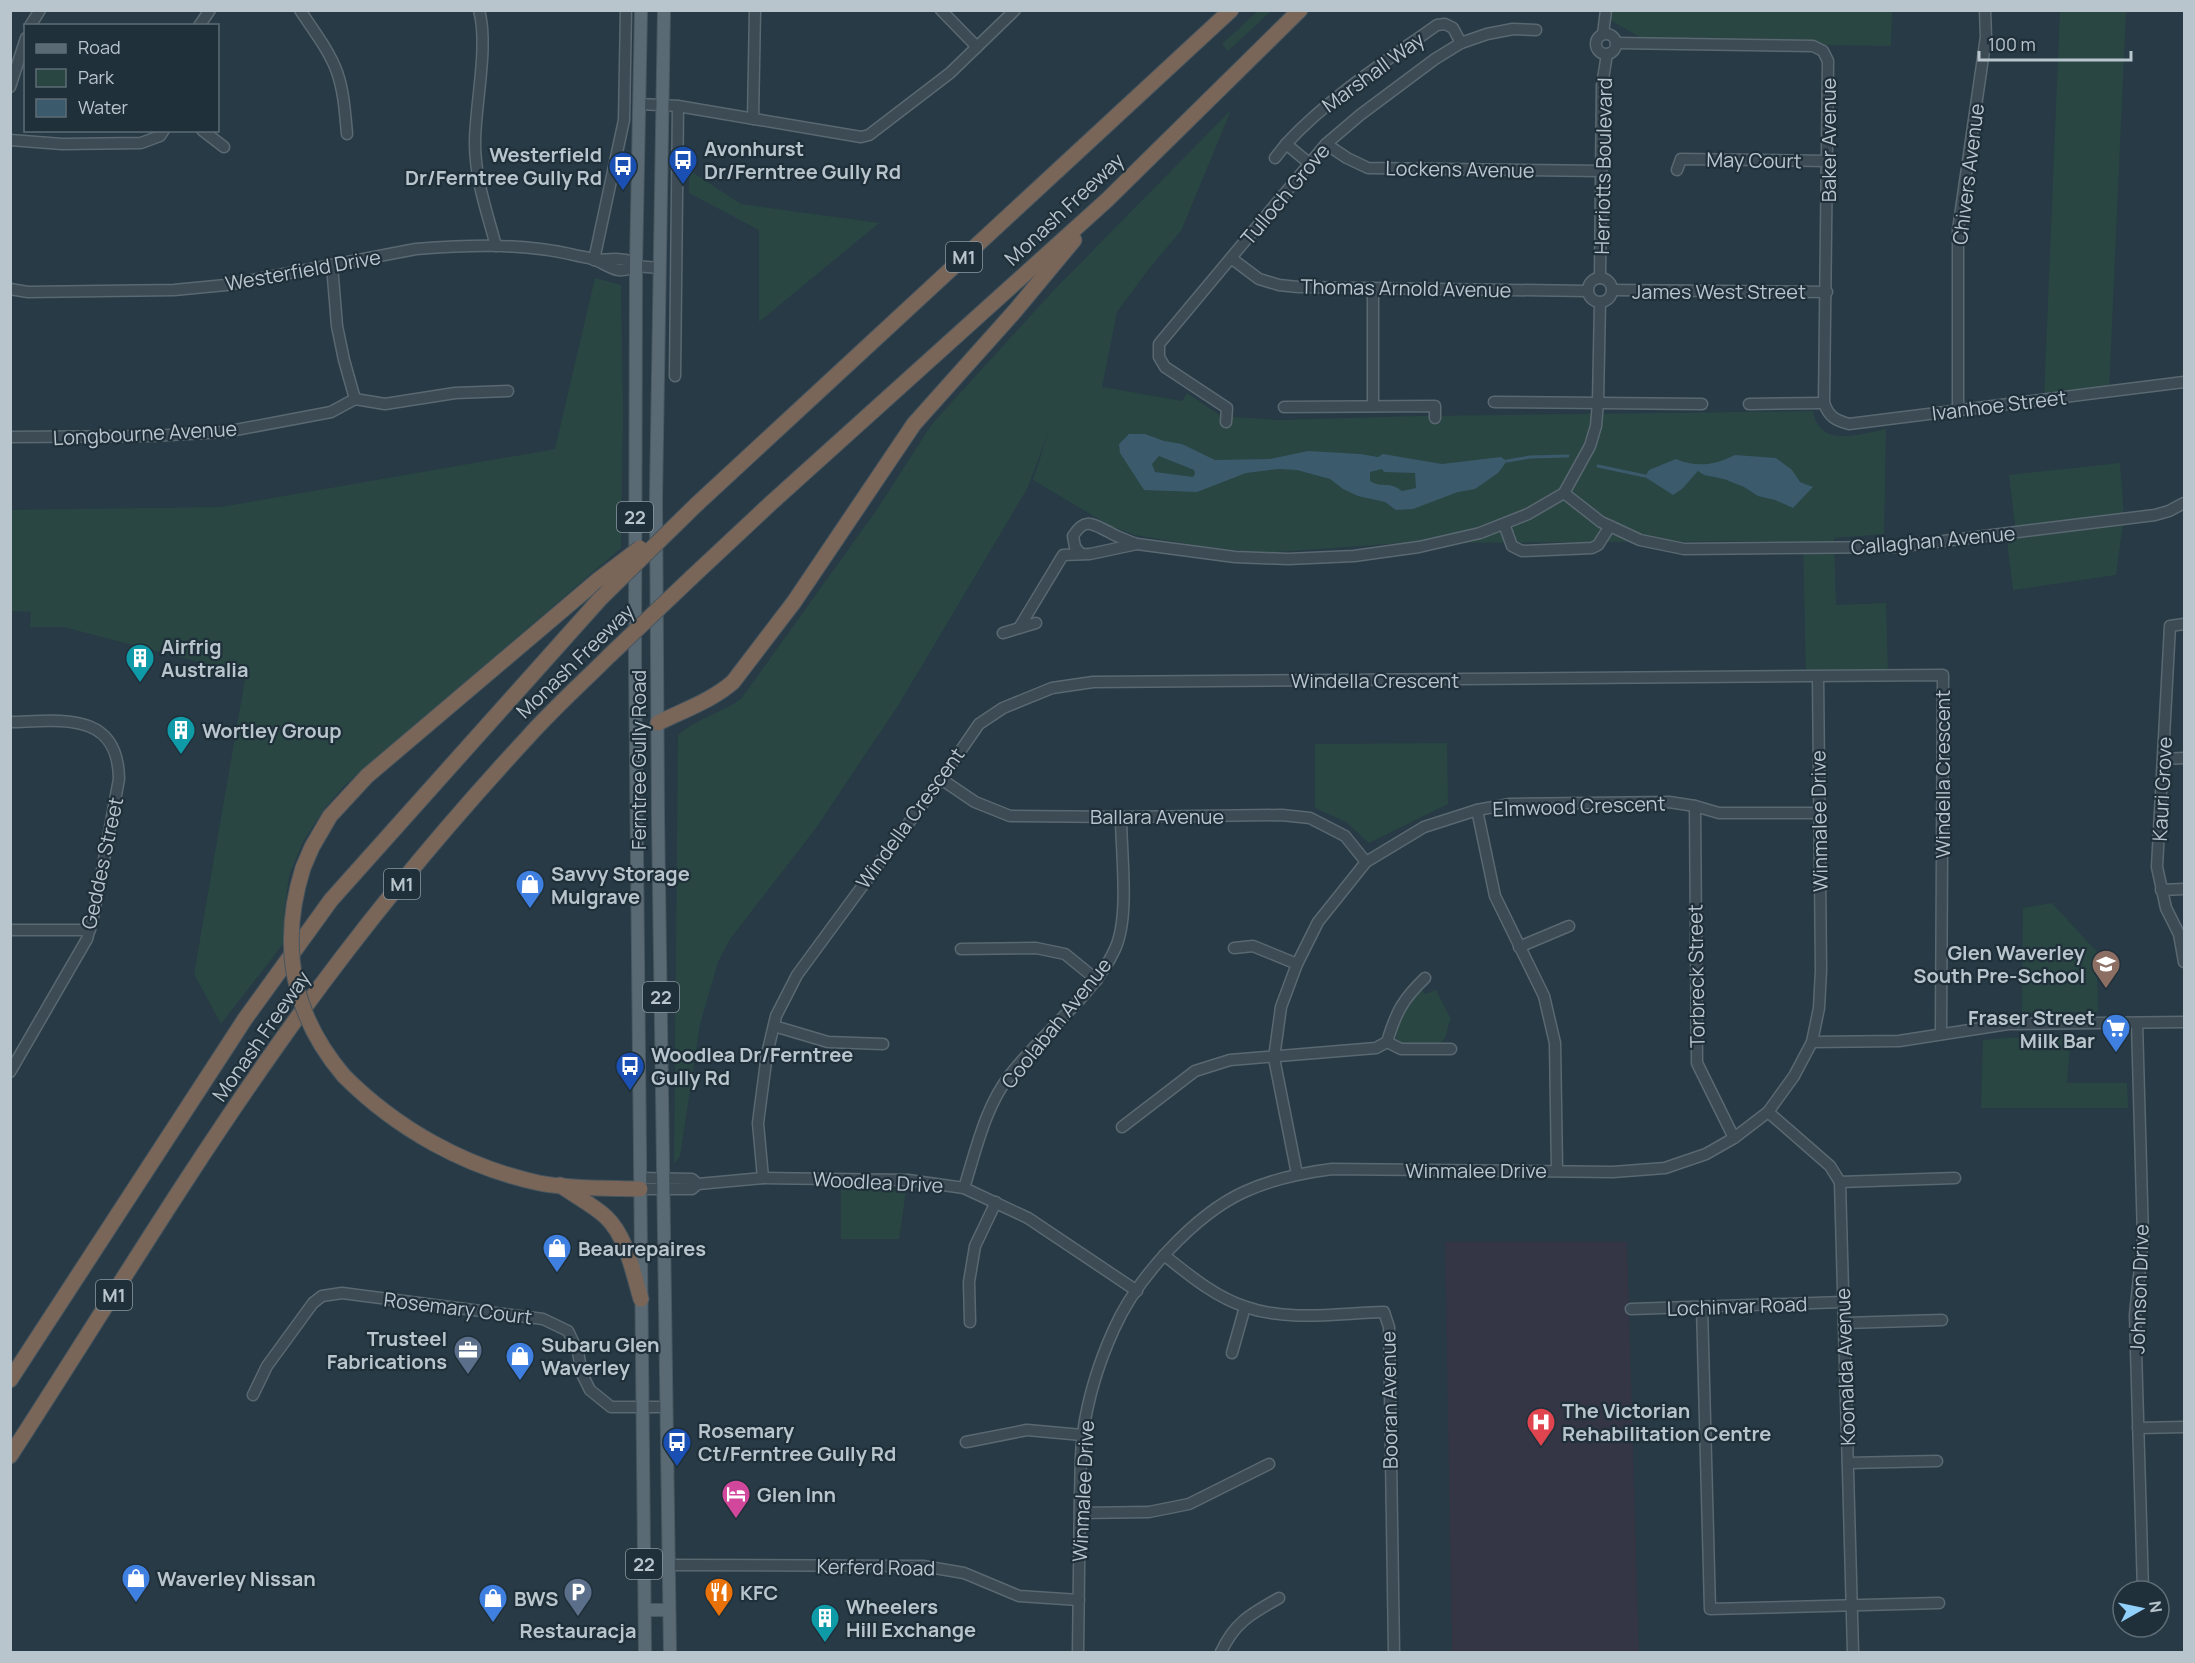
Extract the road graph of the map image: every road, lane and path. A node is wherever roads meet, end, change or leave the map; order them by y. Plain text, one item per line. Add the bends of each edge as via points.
1 (39, 10) edge
2 (210, 10) edge
3 (300, 10) edge
4 (479, 10) edge
5 (626, 10) edge
6 (641, 10) edge
7 (664, 10) edge
8 (755, 10) edge
9 (941, 10) edge
10 (1015, 10) edge
11 (1231, 10) edge
12 (1300, 10) edge
13 (1606, 10) edge
14 (1985, 10) edge
15 (31, 24) edge
16 (201, 24) edge
17 (1536, 30) dead end
18 (1603, 34) junction
19 (1461, 43) junction
20 (1616, 43) junction
21 (24, 44) edge
22 (977, 47) junction
23 (1607, 54) junction
24 (10, 87) edge
25 (640, 104) junction
26 (663, 104) junction
27 (678, 106) junction
28 (753, 119) junction
29 (163, 132) edge
30 (205, 132) edge
31 (347, 134) dead end
32 (10, 140) edge
33 (1286, 144) junction
34 (1326, 144) junction
35 (224, 147) dead end
36 (1275, 158) dead end
37 (1678, 159) dead end
38 (1828, 161) junction
39 (1309, 163) junction
40 (1601, 171) junction
41 (1107, 200) junction
42 (677, 208) junction
43 (660, 226) junction
44 (496, 246) junction
45 (1231, 258) junction
46 (594, 260) junction
47 (332, 265) junction
48 (636, 266) junction
49 (659, 268) junction
50 (1600, 278) junction
51 (1373, 288) junction
52 (10, 289) edge
53 (1612, 290) junction
54 (1588, 291) junction
55 (1827, 292) junction
56 (1600, 302) junction
57 (675, 376) dead end
58 (2184, 382) edge
59 (508, 391) dead end
60 (355, 399) junction
61 (1494, 402) dead end
62 (1598, 402) junction
63 (1824, 403) junction
64 (1702, 404) dead end
65 (1749, 404) dead end
66 (1373, 406) junction
67 (1284, 407) dead end
68 (1958, 411) junction
69 (1435, 418) dead end
70 (1226, 422) dead end
71 (10, 437) edge
72 (1564, 493) junction
73 (2184, 503) edge
74 (697, 504) junction
75 (1504, 524) junction
76 (1610, 526) junction
77 (1072, 536) junction
78 (1137, 544) junction
79 (1080, 553) junction
80 (1063, 555) junction
81 (1036, 623) dead end
82 (2184, 624) edge
83 (1019, 628) junction
84 (1002, 633) dead end
85 (1818, 677) junction
86 (10, 722) edge
87 (658, 723) junction
88 (2184, 758) edge
89 (2164, 759) junction
90 (941, 779) junction
91 (1695, 806) junction
92 (1476, 810) junction
93 (1819, 813) junction
94 (1121, 817) junction
95 (1366, 862) junction
96 (2184, 889) edge
97 (2161, 890) junction
98 (1569, 926) dead end
99 (10, 930) edge
100 (90, 930) junction
101 (1520, 947) junction
102 (1234, 948) dead end
103 (961, 949) dead end
104 (2184, 962) edge
105 (1297, 964) junction
106 (1425, 978) dead end
107 (1097, 980) junction
108 (2184, 1022) edge
109 (2137, 1023) junction
110 (774, 1026) junction
111 (1941, 1034) junction
112 (1387, 1042) junction
113 (1812, 1042) junction
114 (883, 1044) dead end
115 (1451, 1049) dead end
116 (1274, 1058) junction
117 (10, 1072) edge
118 (1768, 1112) junction
119 (1122, 1127) dead end
120 (1734, 1138) junction
121 (1557, 1170) junction
122 (1297, 1174) junction
123 (763, 1178) junction
124 (1955, 1178) dead end
125 (1840, 1182) junction
126 (640, 1184) junction
127 (664, 1184) junction
128 (560, 1185) junction
129 (964, 1188) junction
130 (996, 1202) junction
131 (1164, 1255) junction
132 (1137, 1291) junction
133 (641, 1299) junction
134 (1843, 1302) junction
135 (1245, 1307) junction
136 (1702, 1307) junction
137 (1631, 1309) dead end
138 (1942, 1320) dead end
139 (970, 1322) dead end
140 (1844, 1323) junction
141 (1232, 1353) dead end
142 (10, 1380) edge
143 (253, 1395) dead end
144 (666, 1407) junction
145 (642, 1408) junction
146 (2184, 1427) edge
147 (2138, 1428) junction
148 (1082, 1435) junction
149 (966, 1442) dead end
150 (10, 1456) edge
151 (1937, 1461) dead end
152 (1848, 1463) junction
153 (1269, 1464) dead end
154 (1080, 1513) junction
155 (669, 1565) junction
156 (2143, 1579) edge
157 (1280, 1598) dead end
158 (1079, 1600) junction
159 (1939, 1603) dead end
160 (1852, 1606) junction
161 (645, 1610) junction
162 (669, 1610) junction
163 (645, 1653) edge
164 (670, 1653) edge
165 (1078, 1653) edge
166 (1221, 1653) edge
167 (1394, 1653) edge
168 (1853, 1653) edge

1 - 15 street
2 - 16 street
3 - 31 street via 337,71
4 - 44 street via 482,40 475,142 477,174
5 - 46 street via 624,120
6 - 25 main road, Ferntree Gully Road / 22
7 - 26 main road, Ferntree Gully Road / 22
8 - 28 street
9 - 22 street
10 - 22 street
11 - 74 highway, Monash Freeway / M1
12 - 41 highway, Monash Freeway / M1
13 - 18 street
14 - 68 street, Chivers Avenue via 1986,38 1958,230
17 - 19 street, Tulloch Grove via 1513,29
18 - 20 street via 1612,35
18 - 23 street via 1596,44 1600,52
19 - 33 street, Marshall Way via 1453,28 1437,25 1351,86 1308,120
19 - 34 street, Tulloch Grove
20 - 23 street via 1615,49
20 - 38 street, Baker Avenue via 1820,48 1828,61
21 - 24 street
22 - 28 street via 950,73 869,135 849,137
23 - 40 street, Herriotts Boulevard via 1602,85
25 - 26 street
25 - 48 main road, Ferntree Gully Road / 22
26 - 27 street
26 - 43 main road, Ferntree Gully Road / 22
27 - 28 street
27 - 42 street
29 - 32 street via 141,143
30 - 35 street
33 - 36 street, Marshall Way
33 - 39 street
34 - 39 street, Tulloch Grove
34 - 40 street, Lockens Avenue via 1368,168
37 - 38 street, May Court
38 - 55 street, Baker Avenue
39 - 45 street, Tulloch Grove
40 - 50 street, Herriotts Boulevard
41 - 87 highway via 914,424 794,602 733,682 703,702
41 - 150 highway, Monash Freeway / M1, bridge via 692,577 529,735 449,825 277,1046
42 - 43 street
42 - 57 street
43 - 49 main road, Ferntree Gully Road / 22
44 - 46 street, Westerfield Drive via 544,249
44 - 47 street, Westerfield Drive via 416,249
45 - 51 street, Thomas Arnold Avenue via 1259,279 1279,285
45 - 70 street, Tulloch Grove via 1159,344 1159,357 1165,367 1227,408
46 - 48 street, Westerfield Drive via 620,271
47 - 52 street, Westerfield Drive via 226,285 174,290
47 - 60 street via 337,326
48 - 49 street, Westerfield Drive
48 - 126 main road, Ferntree Gully Road / 22
49 - 87 main road, Ferntree Gully Road / 22
50 - 53 street
50 - 54 street via 1593,280
51 - 54 street, Thomas Arnold Avenue
51 - 66 street
53 - 55 street, James West Street
53 - 56 street
54 - 56 street
55 - 63 street, Baker Avenue
56 - 62 street
58 - 68 street, Ivanhoe Street
59 - 60 street via 455,393 385,404
60 - 71 street, Longbourne Avenue via 332,412 225,432
61 - 62 street
62 - 64 street
62 - 72 street via 1590,446
63 - 65 street
63 - 68 street, Ivanhoe Street via 1836,420 1849,424
66 - 67 street
66 - 69 street via 1435,406
72 - 75 street
72 - 76 street, Callaghan Avenue
73 - 76 street, Callaghan Avenue via 2154,514 1895,547 1684,549 1640,540
74 - 128 highway, bridge via 598,580 367,776 330,816 312,847 294,899 293,971 300,998 327,1055 344,1076 387,1114 455,1154 524,1179
74 - 142 highway, Monash Freeway / M1, bridge via 600,599 331,900 245,1019
75 - 76 street via 1512,546 1522,550 1592,548
75 - 78 street via 1419,547 1354,556 1235,557
77 - 78 street via 1084,524 1092,523
77 - 79 street
77 - 80 street
78 - 79 street
79 - 80 street
80 - 83 street
81 - 83 street
82 - 89 street, Kauri Grove via 2170,626
83 - 84 street
85 - 90 street, Windella Crescent via 1093,682 1052,688 1003,708 978,724
85 - 93 street, Winmalee Drive
85 - 111 street, Windella Crescent via 1942,675
86 - 100 street, Geddes Street via 87,724 110,744 119,763
87 - 127 main road, Ferntree Gully Road / 22
88 - 89 street
89 - 97 street, Kauri Grove via 2157,867
90 - 94 street, Ballara Avenue via 975,802 1010,816
90 - 110 street, Windella Crescent via 797,975
91 - 92 street, Elmwood Crescent via 1669,802 1510,804
91 - 93 street, Elmwood Crescent via 1719,813
91 - 120 street, Torbreck Street via 1697,1063
92 - 95 street, Elmwood Crescent via 1424,828
92 - 101 street via 1495,896
93 - 113 street, Winmalee Drive via 1821,970
94 - 95 street, Ballara Avenue via 1310,818 1344,836
94 - 107 street, Coolabah Avenue via 1123,918 1116,948
95 - 105 street, Elmwood Crescent via 1318,922
96 - 97 street
97 - 104 street, Kauri Grove via 2179,934
98 - 101 street
99 - 100 street
100 - 117 street, Geddes Street
101 - 121 street via 1544,996 1555,1043
102 - 105 street via 1253,946
103 - 107 street via 1036,948 1065,954
105 - 116 street, Elmwood Crescent via 1281,1007
106 - 112 street via 1407,995
107 - 129 street, Coolabah Avenue via 1008,1077 989,1110
108 - 109 street
109 - 111 street via 2008,1024
109 - 147 street, Johnson Drive via 2143,1238 2135,1315
110 - 114 street via 828,1042
110 - 123 street, Windella Crescent via 758,1107
111 - 113 street via 1872,1043
112 - 115 street via 1401,1049
112 - 116 street via 1376,1048
113 - 118 street, Winmalee Drive
116 - 119 street via 1230,1060 1195,1071
116 - 122 street, Elmwood Crescent
118 - 120 street, Winmalee Drive
118 - 125 street via 1830,1166
120 - 121 street, Winmalee Drive via 1706,1154 1665,1168 1613,1172
121 - 122 street, Winmalee Drive via 1332,1168
122 - 131 street, Winmalee Drive via 1265,1183 1219,1206
123 - 127 street, Woodlea Drive via 698,1184 692,1189
123 - 129 street, Woodlea Drive via 908,1180
124 - 125 street
125 - 134 street, Koonalda Avenue
126 - 127 street, Woodlea Drive
126 - 128 highway
126 - 133 main road, Ferntree Gully Road / 22
127 - 144 main road, Ferntree Gully Road / 22
128 - 133 highway via 607,1218 624,1245
129 - 130 street, Woodlea Drive
130 - 132 street, Woodlea Drive via 1028,1218
130 - 139 street via 975,1246 969,1282
131 - 132 street, Winmalee Drive
131 - 135 street, Booran Avenue via 1203,1286
132 - 148 street, Winmalee Drive via 1111,1337 1092,1388
133 - 145 main road, Ferntree Gully Road / 22
134 - 136 street, Lochinvar Road
134 - 140 street, Koonalda Avenue
135 - 141 street
135 - 167 street, Booran Avenue via 1300,1315 1384,1312 1389,1327
136 - 137 street, Lochinvar Road
136 - 160 street via 1710,1609
138 - 140 street
140 - 152 street, Koonalda Avenue
143 - 145 street, Rosemary Court via 267,1365 313,1303 322,1296 342,1293 543,1319 568,1332 590,1390 611,1407
144 - 145 street, Rosemary Court
144 - 155 main road, Ferntree Gully Road / 22
145 - 161 main road, Ferntree Gully Road / 22
146 - 147 street
147 - 156 street, Johnson Drive
148 - 149 street via 1027,1430
148 - 154 street, Winmalee Drive
151 - 152 street
152 - 160 street, Koonalda Avenue
153 - 154 street via 1189,1504 1149,1512
154 - 158 street, Winmalee Drive
155 - 158 street, Kerferd Road via 923,1566 964,1573 1019,1596
155 - 162 main road, Ferntree Gully Road / 22
157 - 166 street via 1250,1615 1229,1634
158 - 165 street, Winmalee Drive
159 - 160 street
160 - 168 street, Koonalda Avenue
161 - 162 main road
161 - 163 main road, Ferntree Gully Road / 22
162 - 164 main road, Ferntree Gully Road / 22

